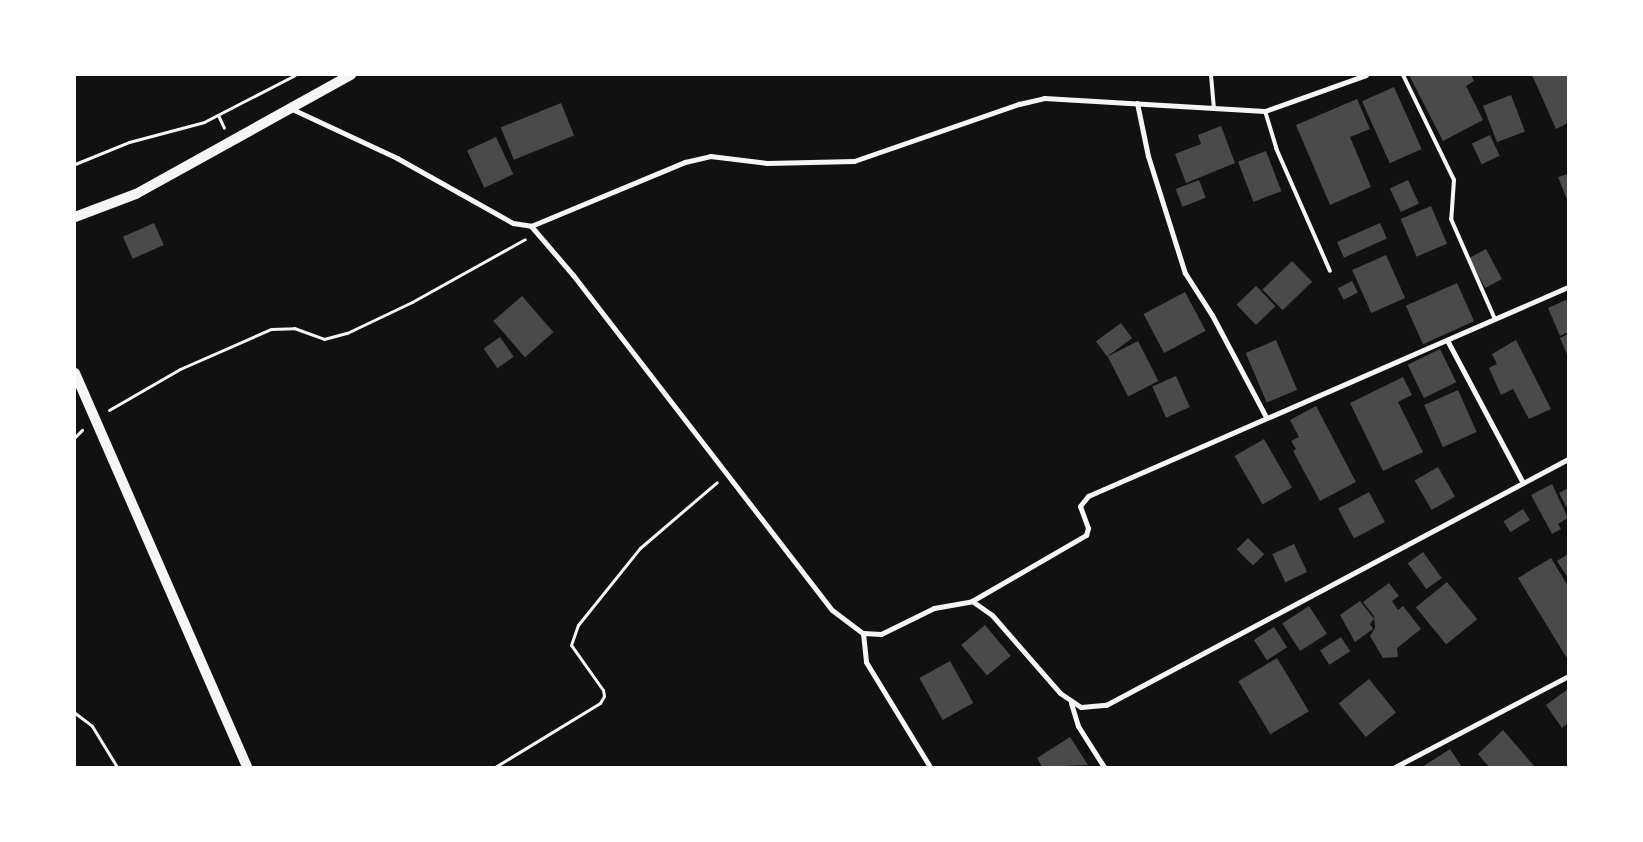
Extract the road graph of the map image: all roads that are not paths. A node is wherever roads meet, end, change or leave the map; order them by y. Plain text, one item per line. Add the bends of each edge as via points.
1 (351, 75) edge
2 (1211, 75) edge
3 (1366, 75) edge
4 (1403, 75) edge
5 (1137, 103) junction
6 (1214, 108) junction
7 (292, 109) junction
8 (1265, 111) junction
9 (75, 218) edge
10 (531, 226) junction
11 (1330, 271) dead end
12 (1568, 287) edge
13 (1494, 317) junction
14 (1447, 340) junction
15 (75, 373) edge
16 (1266, 417) junction
17 (1568, 459) edge
18 (1522, 483) junction
19 (972, 601) junction
20 (863, 633) junction
21 (1568, 676) edge
22 (1071, 703) junction
23 (247, 767) edge
24 (930, 767) edge
25 (1104, 767) edge
26 (1395, 767) edge

1 - 7 main road
2 - 6 lane
3 - 8 street
4 - 13 lane via 1454,180 1451,219
5 - 6 street
5 - 10 street via 1044,98 854,161 767,163 710,156 685,162
5 - 16 street via 1148,156 1185,273 1212,315
6 - 8 street
7 - 9 main road via 136,194
7 - 10 street via 397,158 513,223
8 - 11 lane via 1276,148
10 - 20 street via 573,275 811,587 832,610
12 - 13 street
13 - 14 street
14 - 16 street
14 - 18 street
15 - 23 main road
16 - 19 street via 1254,426 1088,496 1080,506 1088,528 1086,535
17 - 18 street
18 - 22 street via 1106,705 1080,707
19 - 20 street via 934,608 881,634
19 - 22 street via 992,615
20 - 24 street via 866,662
21 - 26 street
22 - 25 street via 1078,726

